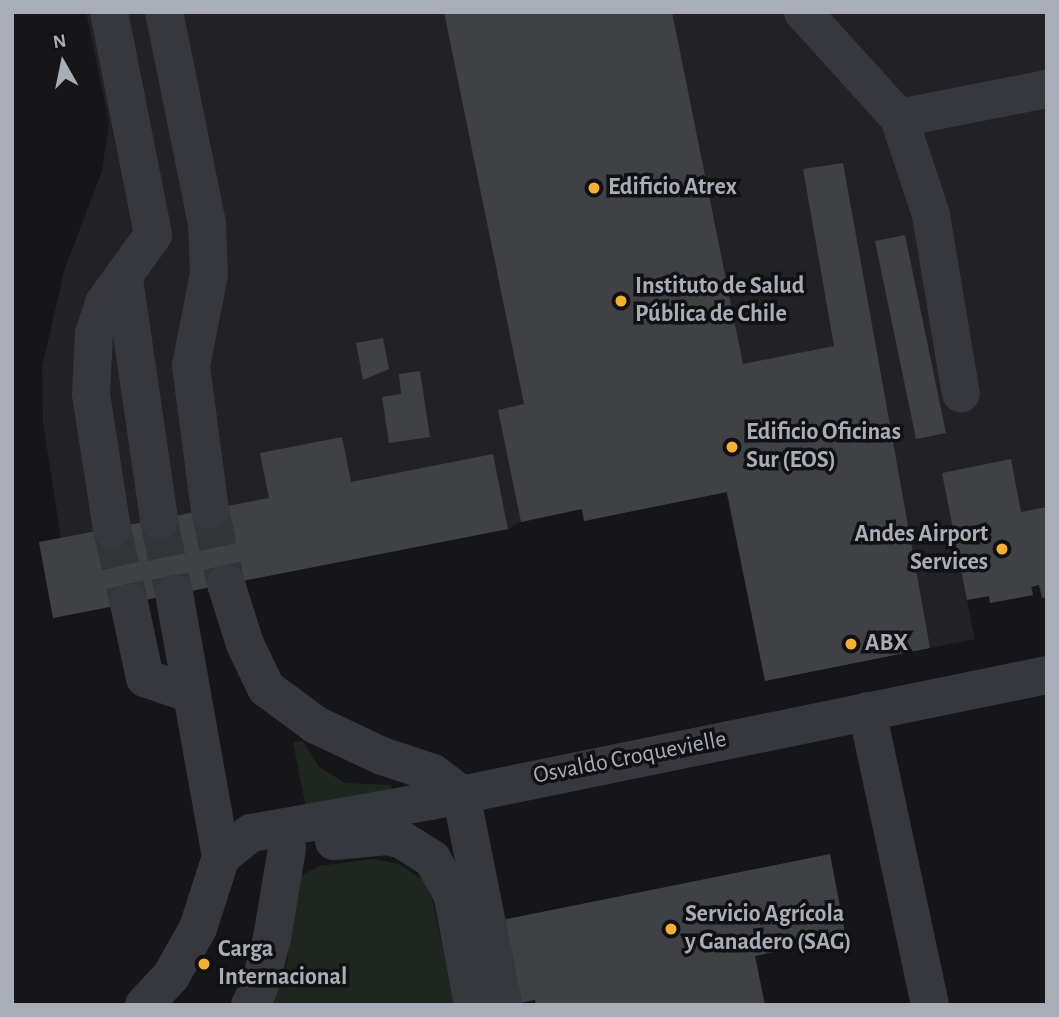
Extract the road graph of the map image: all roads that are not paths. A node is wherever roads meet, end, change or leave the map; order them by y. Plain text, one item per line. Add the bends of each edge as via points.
1 (109, 12) edge
2 (164, 12) edge
3 (803, 12) edge
4 (1047, 89) edge
5 (899, 117) junction
6 (207, 224) junction
7 (153, 235) junction
8 (124, 279) junction
9 (961, 394) dead end
10 (210, 510) tunnel mouth
11 (159, 520) tunnel mouth
12 (112, 529) tunnel mouth
13 (226, 584) tunnel mouth
14 (174, 594) tunnel mouth
15 (129, 603) tunnel mouth
16 (1047, 675) edge
17 (191, 694) junction
18 (867, 710) junction
19 (461, 794) junction
20 (287, 848) junction
21 (221, 857) junction
22 (208, 901) junction
23 (144, 1005) edge
24 (179, 1005) edge
25 (250, 1005) edge
26 (473, 1005) edge
27 (503, 1005) edge
28 (930, 1005) edge

1 - 7 street
2 - 6 street
3 - 5 street
4 - 5 street
5 - 9 street via 931,215
6 - 7 street
6 - 10 street via 209,274 191,366
7 - 8 street
8 - 11 street
8 - 12 street via 104,303 90,359 91,394
13 - 19 street via 249,657 266,688 316,725 382,756 433,772
14 - 17 street
15 - 17 street via 145,678
16 - 18 street, Osvaldo Croquevielle
17 - 21 street
18 - 19 street, Osvaldo Croquevielle
18 - 28 street
19 - 21 street, Osvaldo Croquevielle via 251,833
19 - 27 street
20 - 21 street
20 - 25 street via 272,938
20 - 26 street via 387,836 432,859 452,893
21 - 22 street
22 - 23 street via 171,976
22 - 24 street via 221,944

